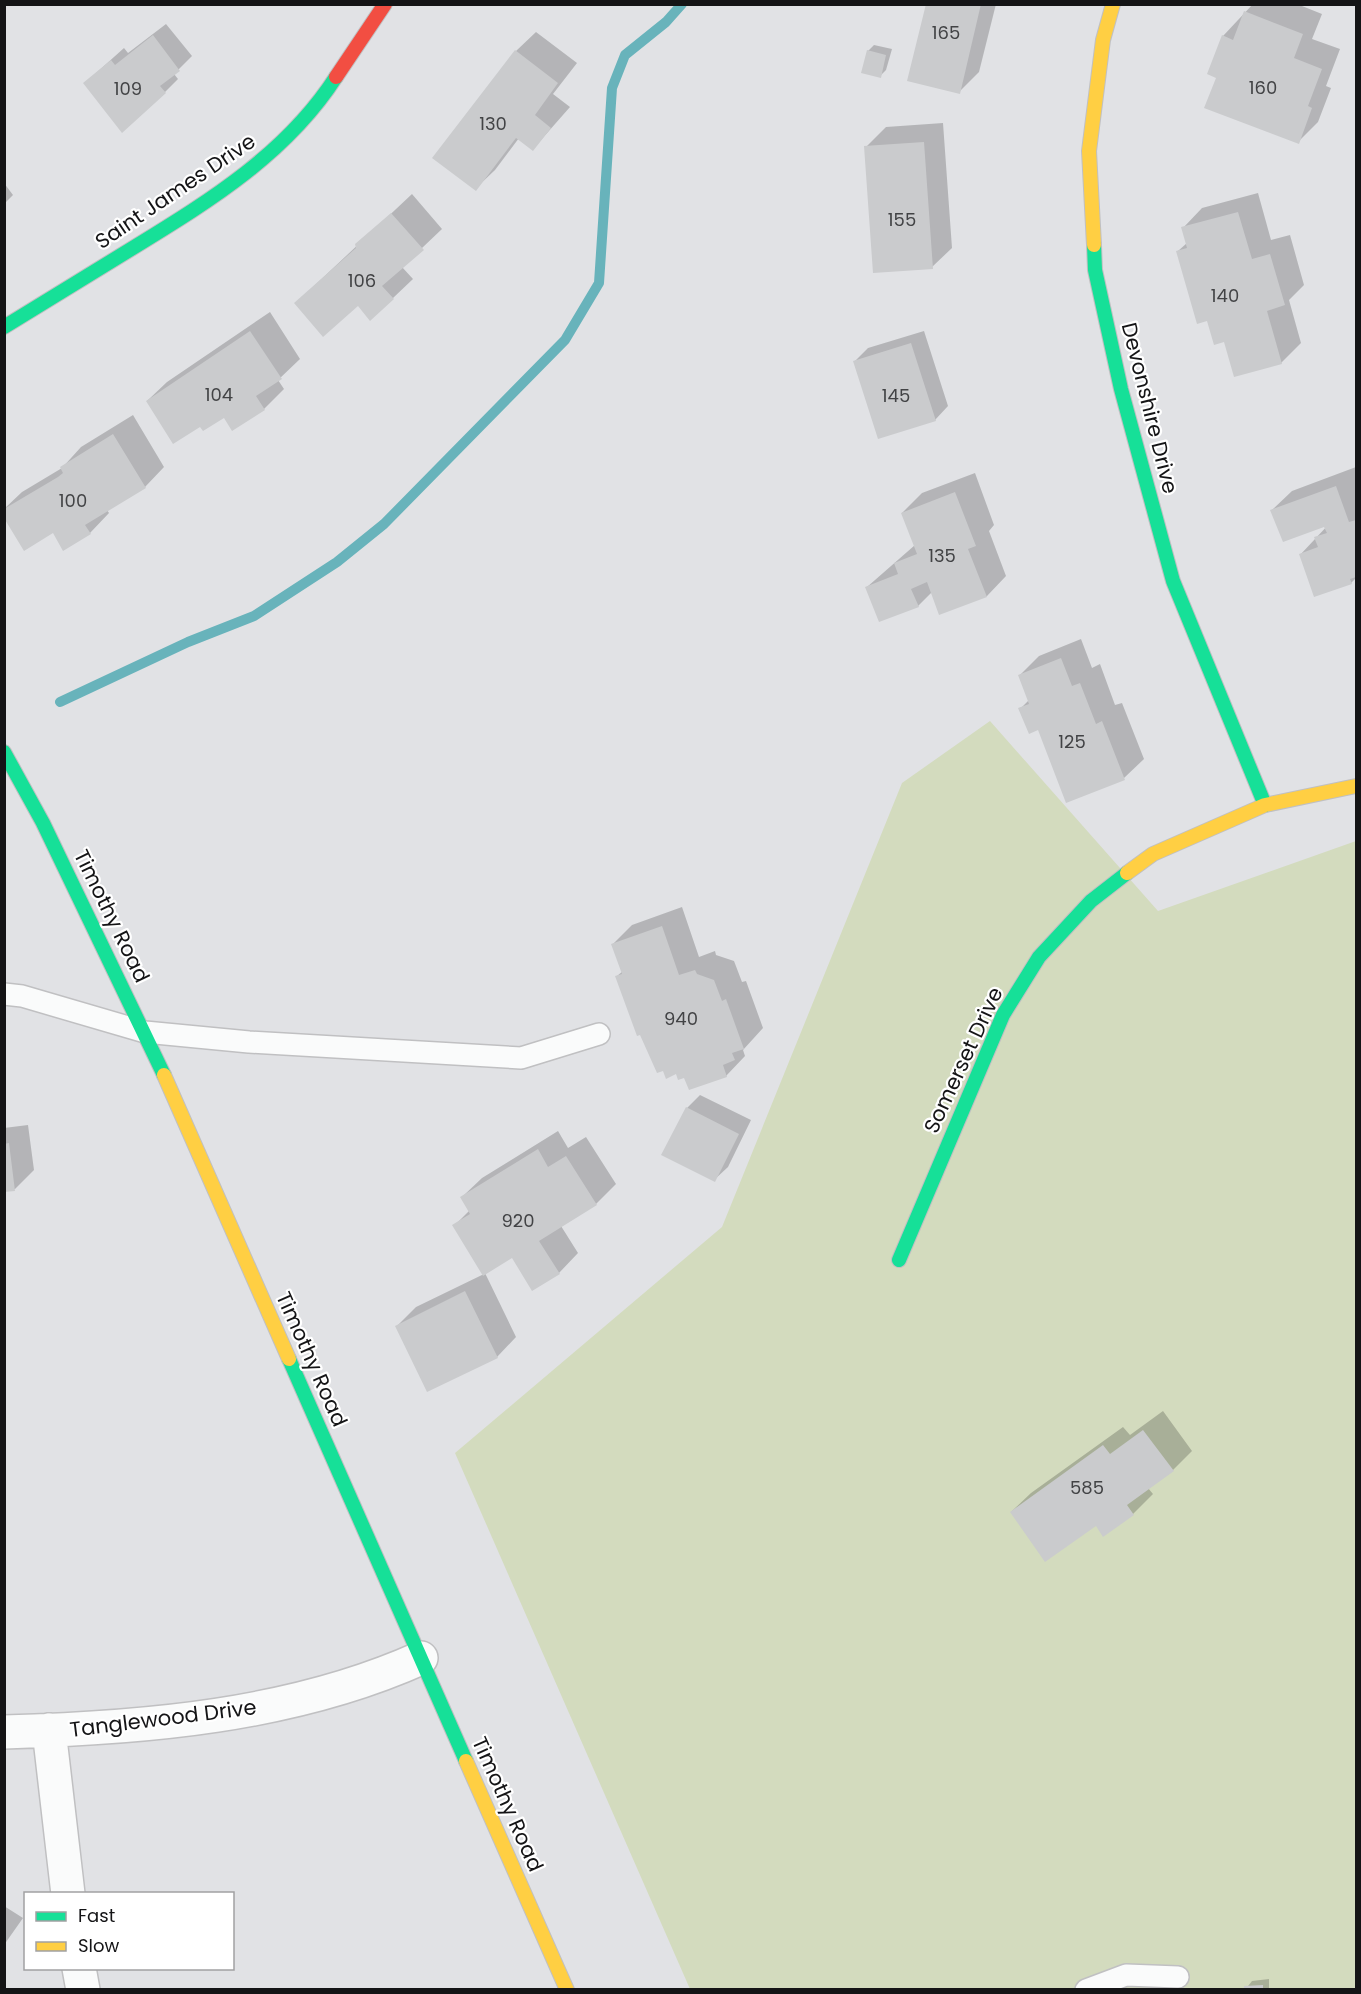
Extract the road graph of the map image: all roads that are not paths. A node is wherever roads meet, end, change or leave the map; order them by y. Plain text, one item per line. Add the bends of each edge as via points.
1 (385, 4) edge
2 (1113, 4) edge
3 (4, 327) edge
4 (4, 752) edge
5 (1356, 786) edge
6 (1265, 805) junction
7 (4, 994) edge
8 (145, 1032) junction
9 (599, 1034) dead end
10 (899, 1260) dead end
11 (421, 1658) junction
12 (49, 1731) junction
13 (4, 1732) edge
14 (68, 1892) edge
15 (79, 1970) edge
16 (1178, 1977) dead end
17 (83, 1989) edge
18 (567, 1989) edge
19 (1086, 1989) edge

1 - 3 street, Saint James Drive via 332,84 287,139 190,212
2 - 6 street, Devonshire Drive via 1103,40 1089,151 1095,270 1121,389 1173,581
4 - 8 street, Timothy Road
5 - 6 street, Somerset Drive
6 - 10 street, Somerset Drive via 1153,854 1091,901 1039,957 993,1036
7 - 8 lane
8 - 9 lane via 520,1059
8 - 11 street, Timothy Road
11 - 12 street, Tanglewood Drive via 381,1674 256,1708 194,1718
11 - 18 street, Timothy Road
12 - 13 street, Tanglewood Drive
12 - 14 street
15 - 17 street
16 - 19 lane via 1126,1975

